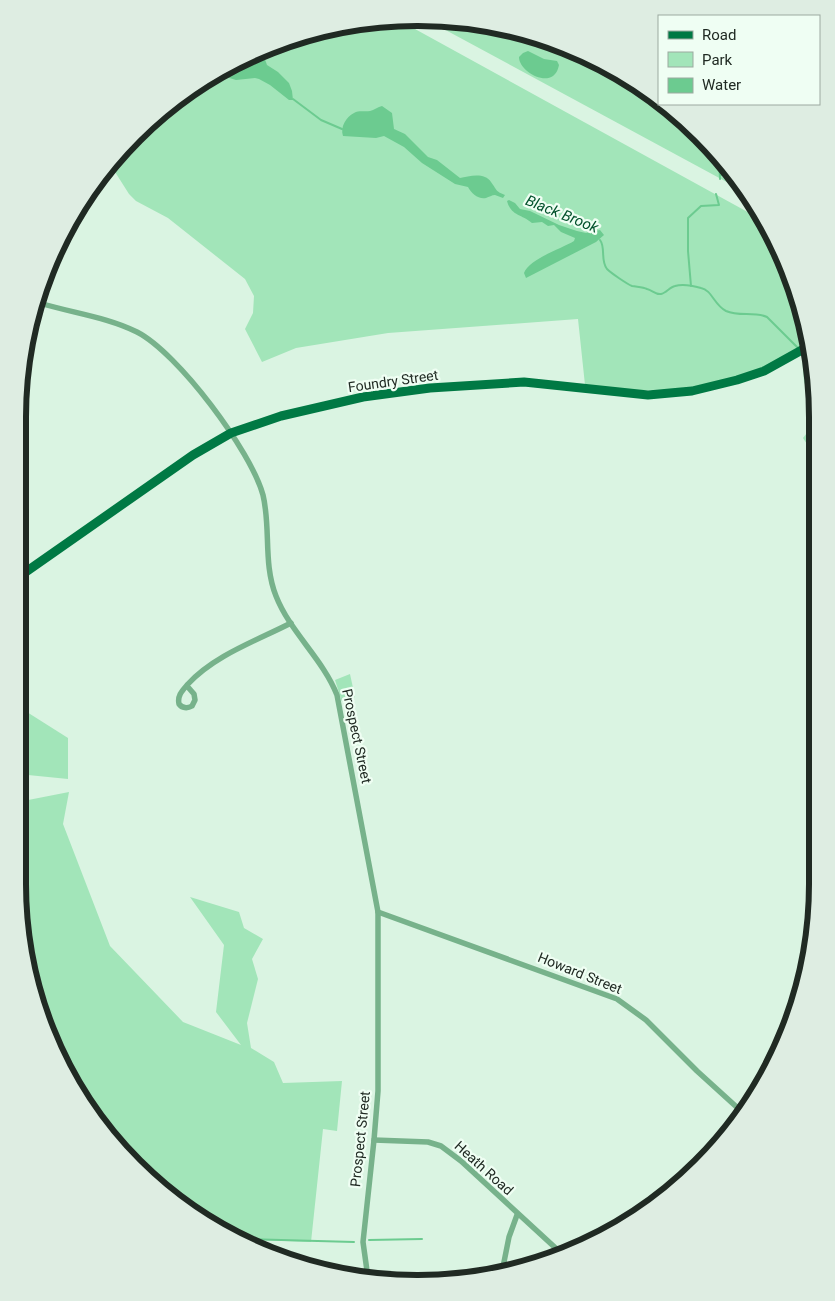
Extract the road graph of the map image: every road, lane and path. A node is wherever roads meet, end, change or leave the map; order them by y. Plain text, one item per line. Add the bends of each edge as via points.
1 (44, 304) edge
2 (802, 350) edge
3 (231, 433) junction
4 (26, 572) edge
5 (291, 623) junction
6 (187, 686) dead end
7 (378, 912) junction
8 (738, 1108) edge
9 (374, 1140) junction
10 (518, 1215) junction
11 (556, 1249) edge
12 (503, 1265) edge
13 (367, 1271) edge

1 - 3 street, Prospect Street via 111,322 150,340 182,371
2 - 3 main road, Foundry Street via 764,371 692,390 648,395 524,382 430,388 363,397 281,416
3 - 4 main road, Foundry Street via 193,454
3 - 5 street, Prospect Street via 261,490 266,511 271,580 278,602
5 - 6 street via 209,665
5 - 7 street, Prospect Street via 329,679 338,699
7 - 8 street, Howard Street via 617,999 646,1020
7 - 9 street, Prospect Street via 378,1091
9 - 10 street, Heath Road via 428,1142 441,1146
9 - 13 street, Prospect Street via 363,1230
10 - 11 street, Heath Road
10 - 12 street

